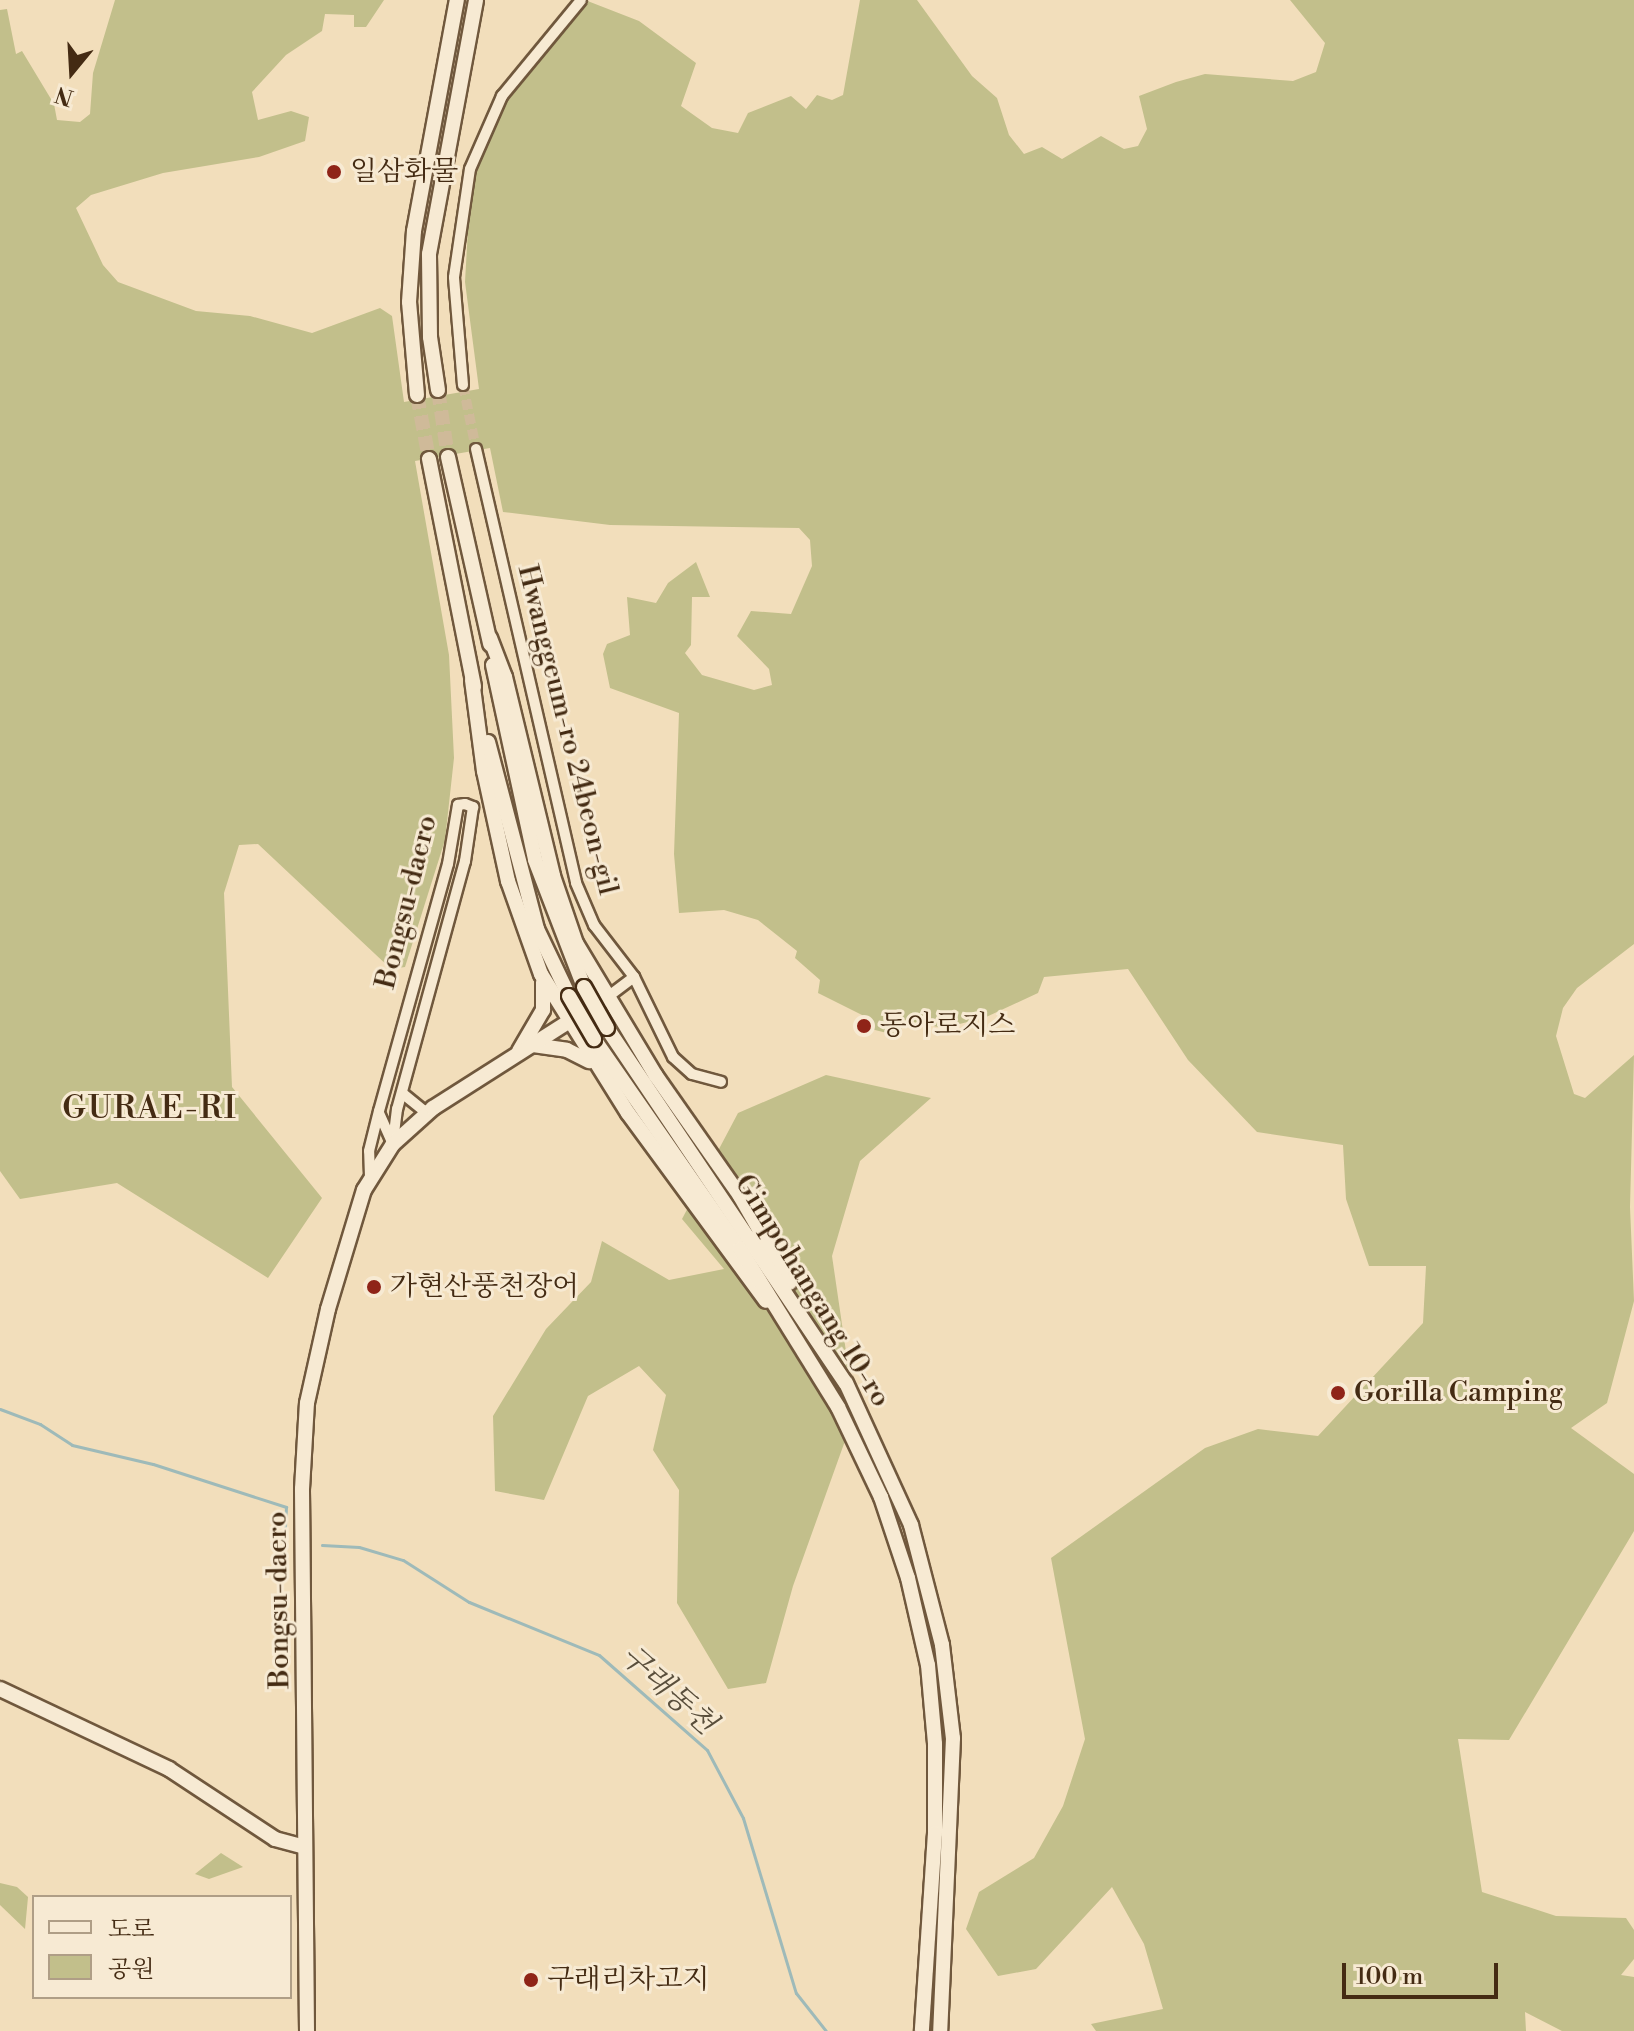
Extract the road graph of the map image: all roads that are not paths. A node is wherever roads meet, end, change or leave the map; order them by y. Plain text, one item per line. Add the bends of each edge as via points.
1 (457, 0) edge
2 (476, 0) edge
3 (581, 0) edge
4 (463, 385) tunnel mouth
5 (438, 390) tunnel mouth
6 (417, 395) tunnel mouth
7 (476, 449) tunnel mouth
8 (448, 457) tunnel mouth
9 (429, 459) tunnel mouth
10 (490, 638) junction
11 (472, 680) junction
12 (541, 974) junction
13 (634, 977) junction
14 (607, 997) junction
15 (567, 1022) junction
16 (533, 1045) junction
17 (514, 1057) junction
18 (595, 1065) junction
19 (721, 1082) dead end
20 (402, 1093) junction
21 (379, 1111) junction
22 (427, 1113) junction
23 (393, 1144) junction
24 (370, 1176) junction
25 (807, 1321) junction
26 (791, 1328) junction
27 (0, 1689) edge
28 (304, 1847) junction
29 (307, 2031) edge
30 (922, 2031) edge
31 (940, 2031) edge

1 - 6 street via 414,231 409,302
2 - 5 street via 429,254 430,337
3 - 4 street via 502,96 470,169 454,277
7 - 13 street, Hwanggeum-ro 24beon-gil via 576,883 594,925
8 - 10 street
9 - 11 street
10 - 14 street via 521,738 553,876 576,943
10 - 25 street, Gimpohangang 10-ro, bridge via 535,860 584,987
11 - 12 street via 484,771 508,881
11 - 26 street, Gimpohangang 10-ro, bridge via 526,892 569,996
12 - 15 street
12 - 17 street via 543,1010
13 - 14 street
13 - 19 street, Hwanggeum-ro 24beon-gil via 673,1057 692,1074
14 - 15 street, Bongsu-daero
14 - 25 street via 776,1254
15 - 16 street, Bongsu-daero
15 - 18 street
16 - 17 street, Bongsu-daero
16 - 18 street via 567,1050
17 - 22 street, Bongsu-daero
18 - 26 street via 705,1224
20 - 21 street, Bongsu-daero via 465,861 473,807 465,804 458,805 448,864
20 - 22 street
20 - 23 street, Bongsu-daero
21 - 23 street
21 - 24 street, Bongsu-daero via 369,1151
22 - 23 street, Bongsu-daero
23 - 24 street, Bongsu-daero
24 - 28 street, Bongsu-daero via 328,1309 307,1403 302,1489 308,1756
25 - 31 street, Gimpohangang 10-ro via 846,1383 898,1492 942,1645 953,1795
26 - 30 street, Gimpohangang 10-ro via 881,1497 908,1578 928,1665 935,1833
27 - 28 street via 169,1769 275,1839
28 - 29 street, Bongsu-daero

